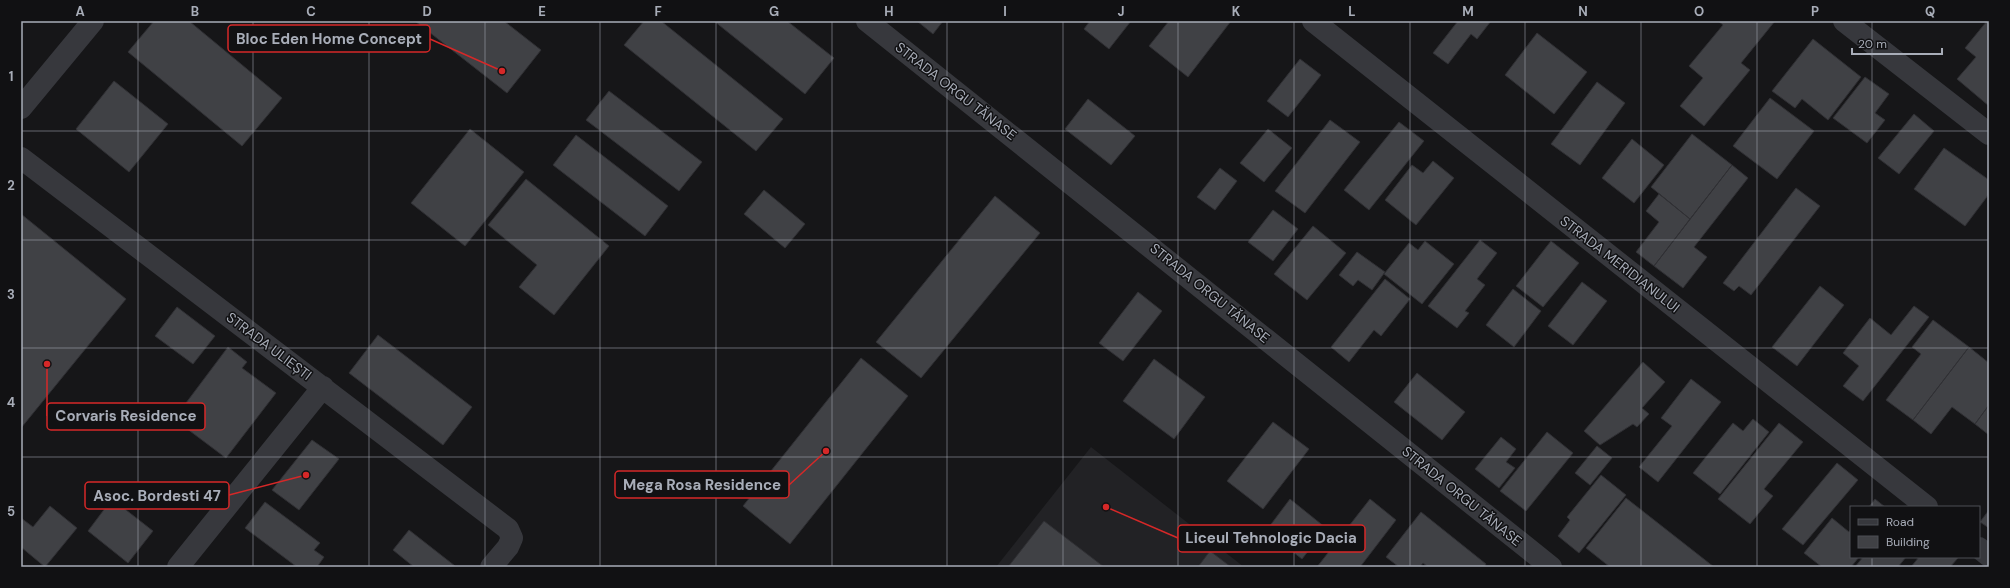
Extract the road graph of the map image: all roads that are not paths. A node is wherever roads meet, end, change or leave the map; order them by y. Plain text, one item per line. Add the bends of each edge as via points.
1 (93, 21) edge
2 (867, 21) edge
3 (1313, 21) edge
4 (1844, 21) edge
5 (21, 108) edge
6 (1989, 134) edge
7 (21, 158) edge
8 (323, 387) junction
9 (1926, 506) edge
10 (1980, 549) edge
11 (1989, 556) edge
12 (178, 567) edge
13 (491, 567) edge
14 (1551, 567) edge

1 - 5 street
2 - 14 street, STRADA ORGU TĂNASE
3 - 9 street, STRADA MERIDIANULUI
4 - 6 street
7 - 8 street, STRADA ULIEȘTI
8 - 12 street
8 - 13 street, STRADA ULIEȘTI via 508,529 512,538 508,547
10 - 11 street

